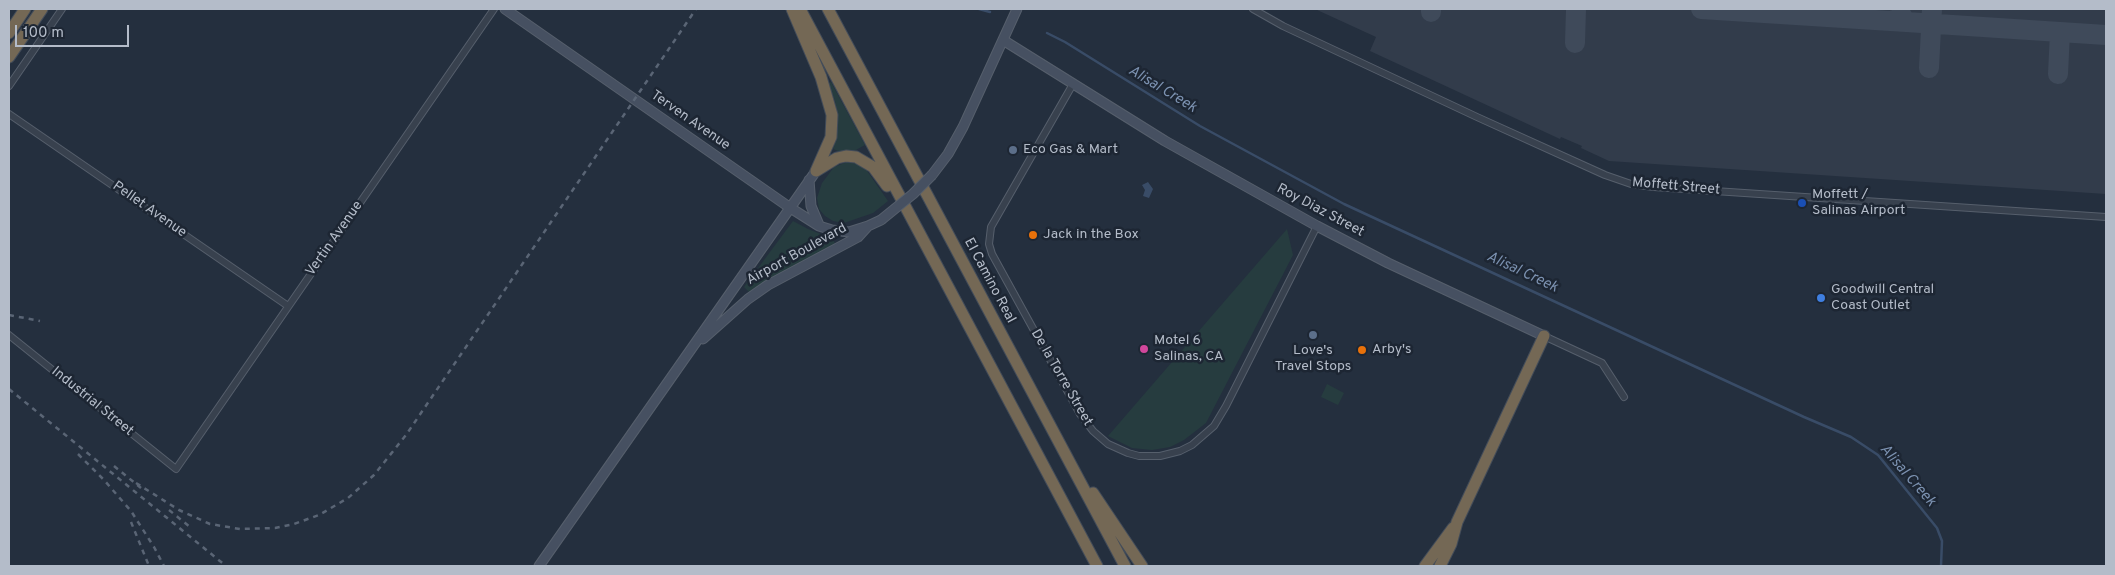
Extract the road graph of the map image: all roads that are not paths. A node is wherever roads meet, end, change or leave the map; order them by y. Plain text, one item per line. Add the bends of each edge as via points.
1 (25, 9) edge
2 (42, 9) edge
3 (62, 9) edge
4 (494, 9) edge
5 (505, 9) edge
6 (792, 9) edge
7 (800, 9) edge
8 (828, 9) edge
9 (1017, 9) edge
10 (1253, 9) edge
11 (9, 33) edge
12 (1003, 40) junction
13 (9, 57) edge
14 (1074, 84) junction
15 (9, 86) edge
16 (9, 114) edge
17 (812, 176) junction
18 (789, 207) junction
19 (2106, 217) edge
20 (819, 226) junction
21 (868, 226) junction
22 (1317, 226) junction
23 (932, 258) junction
24 (288, 306) junction
25 (9, 335) edge
26 (1544, 336) junction
27 (694, 347) junction
28 (1624, 397) dead end
29 (176, 469) joint
30 (1078, 477) junction
31 (1457, 522) junction
32 (539, 566) edge
33 (1097, 566) edge
34 (1125, 566) edge
35 (1142, 566) edge
36 (1425, 566) edge
37 (1440, 566) edge

1 - 11 highway
2 - 13 highway
3 - 15 street
4 - 24 street, Vertin Avenue
5 - 18 main road, Terven Avenue
6 - 17 highway via 821,77 832,115 831,137
7 - 23 highway
8 - 30 highway, El Camino Real
9 - 12 main road, Airport Boulevard
10 - 19 street, Moffett Street via 1477,117 1631,184
12 - 14 main road, Roy Diaz Street
12 - 21 main road, Airport Boulevard, bridge via 948,154 913,194 882,220
14 - 22 main road, Roy Diaz Street via 1173,146
14 - 22 street, De la Torre Street via 991,227 989,244 1080,414 1092,431 1108,444 1133,455 1160,456 1192,445 1214,426
16 - 24 street, Pellet Avenue
17 - 18 main road, Airport Boulevard
17 - 20 main road via 811,206
17 - 23 highway via 837,158 856,157 865,161 879,174
18 - 20 main road, Terven Avenue
18 - 27 main road, Airport Boulevard
20 - 21 main road, Terven Avenue via 848,232
21 - 27 main road, Airport Boulevard via 858,237 768,284
22 - 26 main road, Roy Diaz Street
23 - 33 highway
24 - 29 street, Vertin Avenue
25 - 29 street, Industrial Street
26 - 28 street, Roy Diaz Street via 1602,363
26 - 31 highway
27 - 32 main road, Airport Boulevard
30 - 34 highway, El Camino Real
30 - 35 highway via 1097,498
31 - 36 highway
31 - 37 highway

